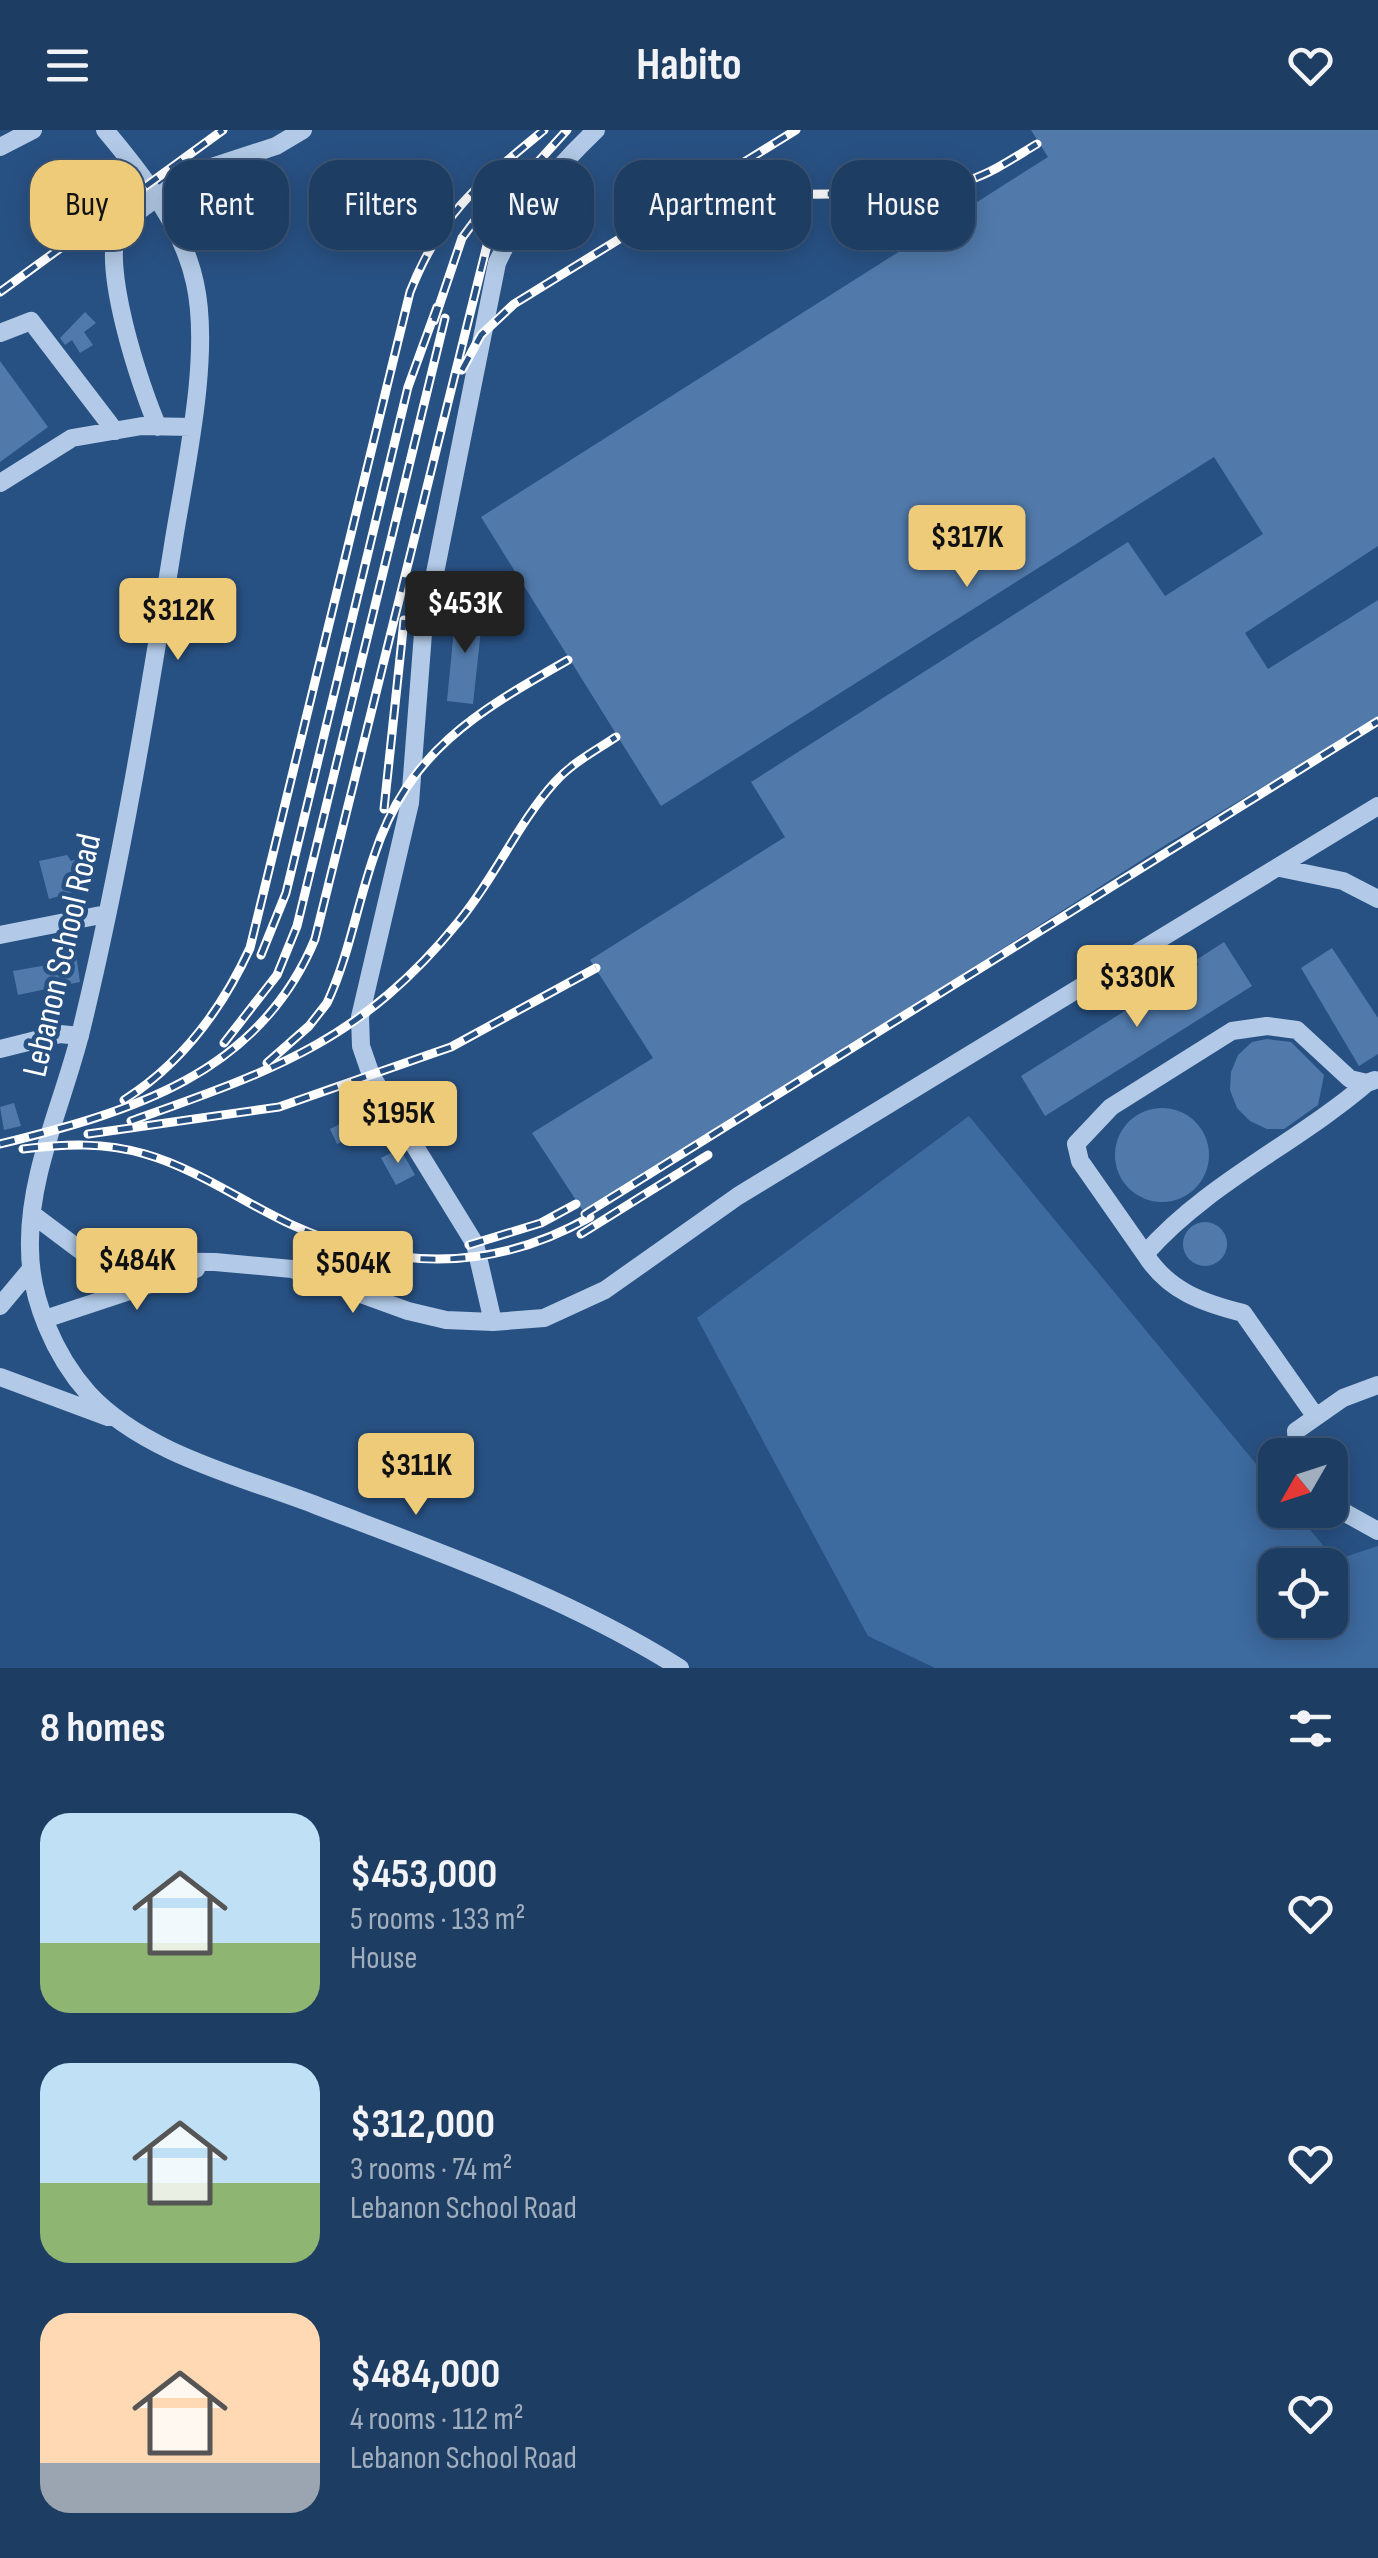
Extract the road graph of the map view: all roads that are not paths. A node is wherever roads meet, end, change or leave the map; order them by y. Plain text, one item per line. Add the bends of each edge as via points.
1 (33, 130) edge
2 (106, 130) edge
3 (303, 130) edge
4 (596, 130) edge
5 (0, 147) edge
6 (0, 333) edge
7 (158, 427) junction
8 (191, 427) junction
9 (115, 431) junction
10 (0, 483) edge
11 (1378, 806) edge
12 (1280, 868) junction
13 (1378, 899) edge
14 (106, 914) junction
15 (0, 935) edge
16 (80, 1036) junction
17 (0, 1049) edge
18 (1372, 1081) edge
19 (32, 1214) junction
20 (1145, 1254) junction
21 (215, 1262) junction
22 (31, 1269) junction
23 (0, 1306) edge
24 (44, 1319) junction
25 (493, 1322) junction
26 (0, 1377) edge
27 (1378, 1385) edge
28 (1316, 1416) junction
29 (122, 1422) junction
30 (1297, 1438) edge
31 (1348, 1514) edge
32 (1378, 1531) edge
33 (680, 1668) edge

1 - 5 street
2 - 8 street, Lebanon School Road via 166,213 194,276 201,315
3 - 7 street, bridge via 276,146 187,175 120,225 113,250 117,287
4 - 25 street via 528,204 498,263 423,634 410,802 360,1017 370,1075 476,1244
6 - 9 street via 31,321
7 - 8 street
7 - 9 street
8 - 14 street, Lebanon School Road
9 - 10 street via 72,438
11 - 12 street
12 - 13 street via 1344,880
12 - 25 street via 738,1196 605,1290 544,1318
14 - 15 street
14 - 16 street, Lebanon School Road
16 - 17 street via 60,1034
16 - 19 street, Lebanon School Road
18 - 20 street via 1173,1223
18 - 20 street via 1350,1079 1297,1030 1267,1026 1232,1031 1111,1107 1076,1144 1080,1160
19 - 21 street via 84,1253 113,1261
19 - 22 street, Lebanon School Road
20 - 28 street via 1169,1285 1243,1313
21 - 24 street
21 - 25 street via 292,1269 408,1311
22 - 23 street
22 - 24 street, Lebanon School Road
24 - 29 street, Lebanon School Road via 67,1366
26 - 29 street
27 - 28 street
28 - 30 street via 1296,1431
29 - 33 street, Lebanon School Road via 182,1454 557,1602
31 - 32 street

